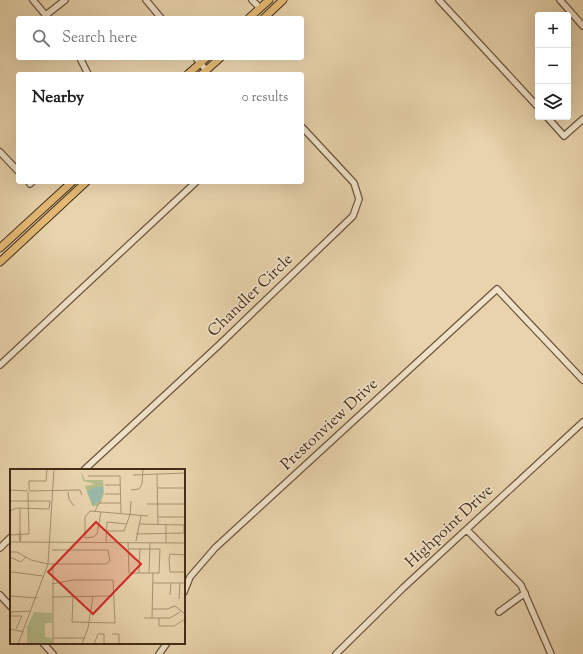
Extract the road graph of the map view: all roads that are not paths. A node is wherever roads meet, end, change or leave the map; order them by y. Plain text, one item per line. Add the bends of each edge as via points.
1 (33, 0) edge
2 (65, 0) edge
3 (146, 0) edge
4 (252, 0) edge
5 (269, 0) edge
6 (283, 0) edge
7 (439, 0) edge
8 (560, 0) edge
9 (260, 8) junction
10 (46, 16) edge
11 (48, 16) edge
12 (159, 16) edge
13 (251, 16) edge
14 (266, 16) edge
15 (583, 26) edge
16 (81, 60) edge
17 (200, 60) edge
18 (218, 60) edge
19 (87, 72) edge
20 (190, 72) edge
21 (204, 72) edge
22 (535, 104) edge
23 (583, 118) edge
24 (550, 120) edge
25 (304, 129) edge
26 (0, 152) edge
27 (16, 169) edge
28 (70, 184) edge
29 (84, 184) edge
30 (194, 184) edge
31 (0, 248) edge
32 (0, 262) edge
33 (0, 365) edge
34 (583, 380) edge
35 (583, 422) edge
36 (85, 469) edge
37 (467, 530) junction
38 (10, 538) edge
39 (0, 548) edge
40 (185, 590) edge
41 (525, 593) junction
42 (0, 595) edge
43 (10, 606) edge
44 (499, 612) dead end
45 (44, 644) edge
46 (167, 644) edge
47 (53, 654) edge
48 (159, 654) edge
49 (336, 654) edge
50 (551, 654) edge

1 - 10 street
2 - 11 street
3 - 12 street
4 - 9 street
5 - 9 main road
6 - 14 main road
7 - 22 street
8 - 15 street
9 - 13 main road
16 - 19 street
17 - 20 main road
17 - 21 street
18 - 21 main road
23 - 24 street via 564,136
25 - 36 street, Chandler Circle via 354,183 359,199 353,216 213,351
26 - 27 street
28 - 31 main road
29 - 32 main road
30 - 33 street
34 - 40 street, Prestonview Drive via 497,289 215,548 190,577
35 - 37 street, Highpoint Drive
37 - 41 street via 515,579
37 - 49 street, Highpoint Drive
38 - 39 street
41 - 44 street
41 - 50 street
42 - 43 street
45 - 47 street
46 - 48 street

